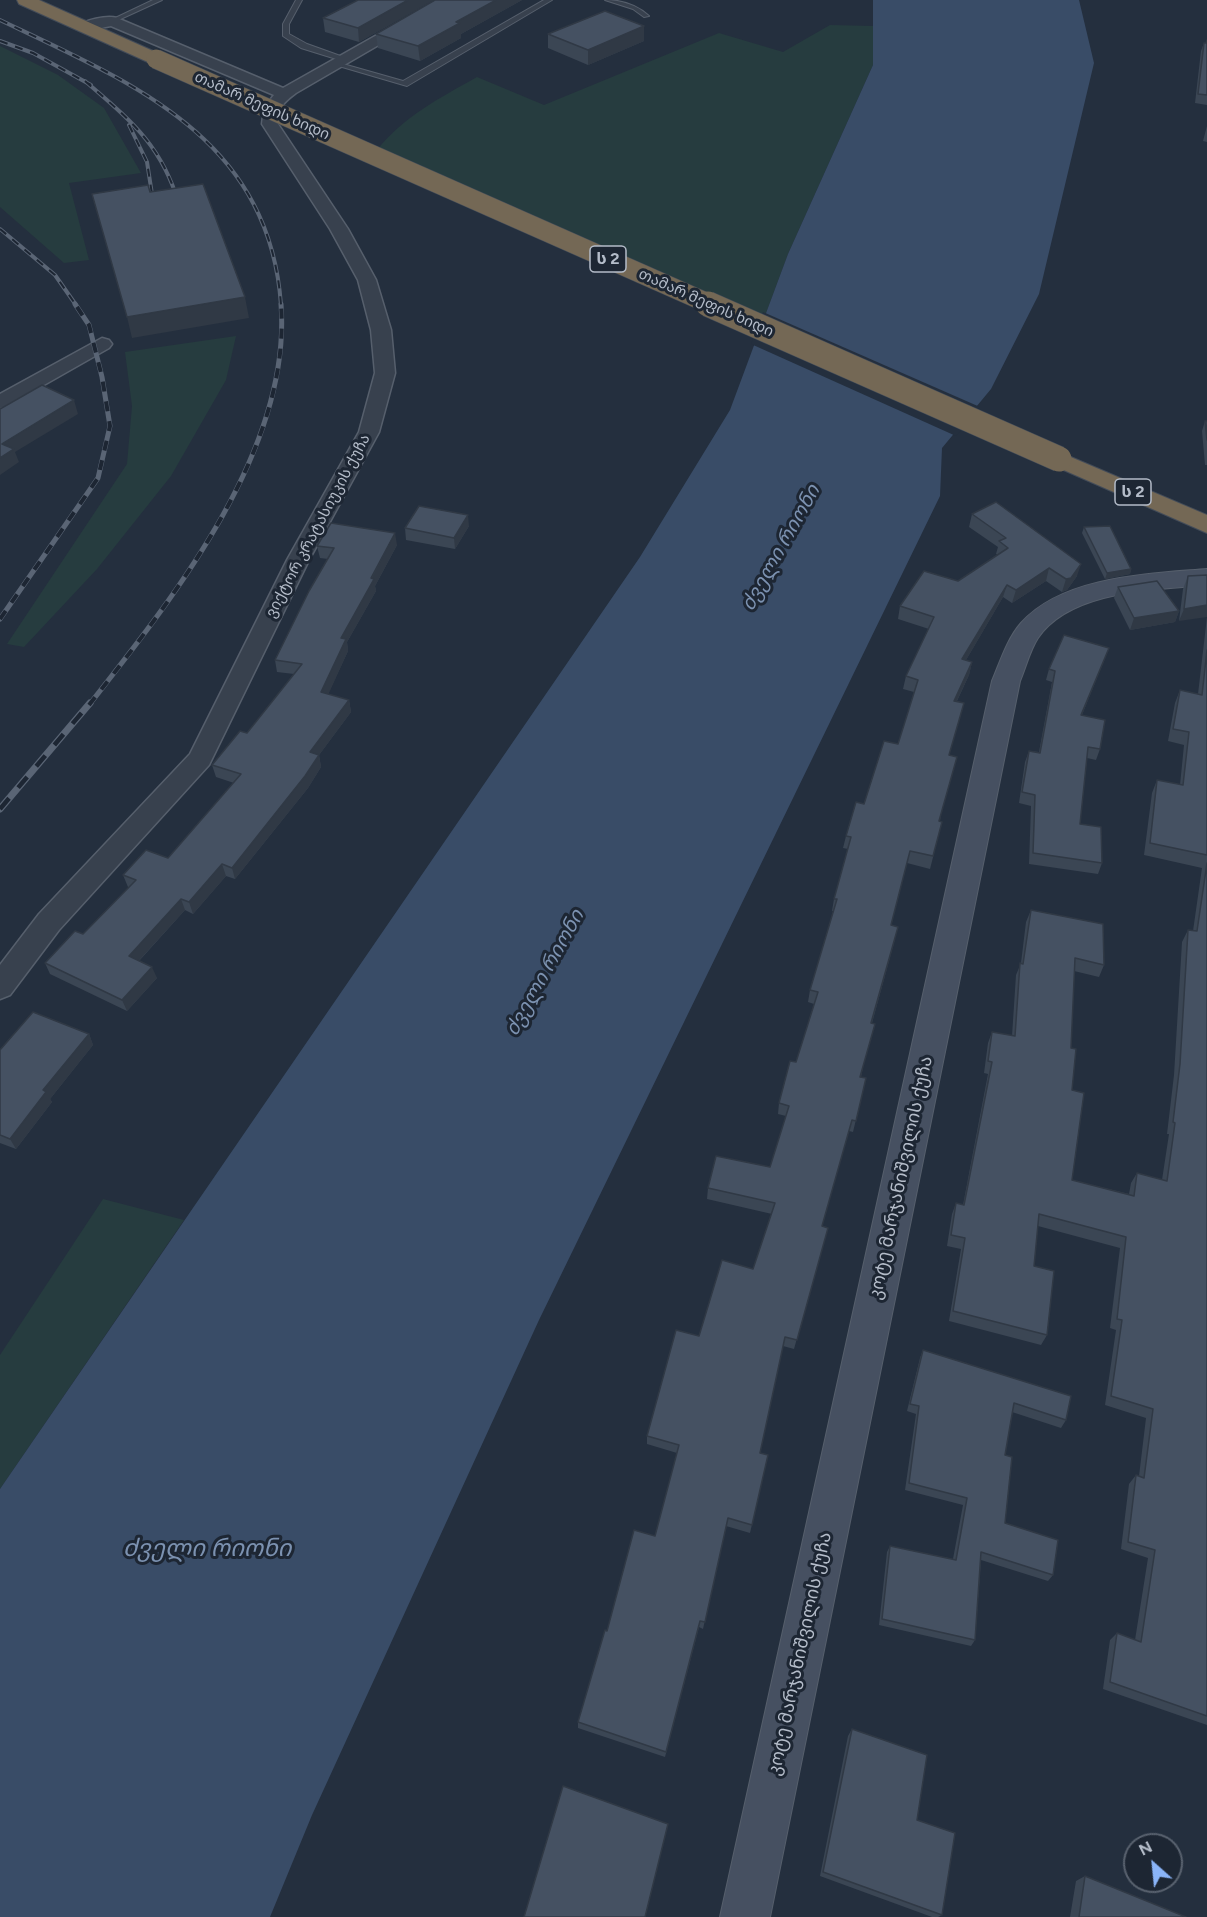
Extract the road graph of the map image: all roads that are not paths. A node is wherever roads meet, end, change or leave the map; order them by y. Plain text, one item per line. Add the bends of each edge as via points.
1 (25, 0) edge
2 (159, 0) edge
3 (299, 0) edge
4 (449, 0) edge
5 (549, 0) edge
6 (608, 0) edge
7 (646, 16) dead end
8 (112, 21) junction
9 (84, 27) junction
10 (340, 62) junction
11 (285, 94) junction
12 (102, 344) dead end
13 (0, 402) edge
14 (1207, 525) edge
15 (1207, 577) edge
16 (0, 987) edge
17 (745, 1917) edge

1 - 9 highway, ს 2
2 - 8 lane
3 - 10 lane via 286,24 285,35
4 - 10 street, ვიქტორ კრატასიუკის ქუჩა
5 - 10 lane via 404,84
6 - 7 lane via 635,8
8 - 9 street
8 - 11 street
9 - 14 highway, თამარ მეფის ხიდი / ს 2, bridge
10 - 11 street, ვიქტორ კრატასიუკის ქუჩა
11 - 16 street, ვიქტორ კრატასიუკის ქუჩა via 268,112 270,124 339,229 367,280 381,330 385,373 369,432 298,560 200,759 49,922
12 - 13 street
15 - 17 street, კოტე მარჯანიშვილის ქუჩა via 1109,588 1054,607 1029,631 1006,681

